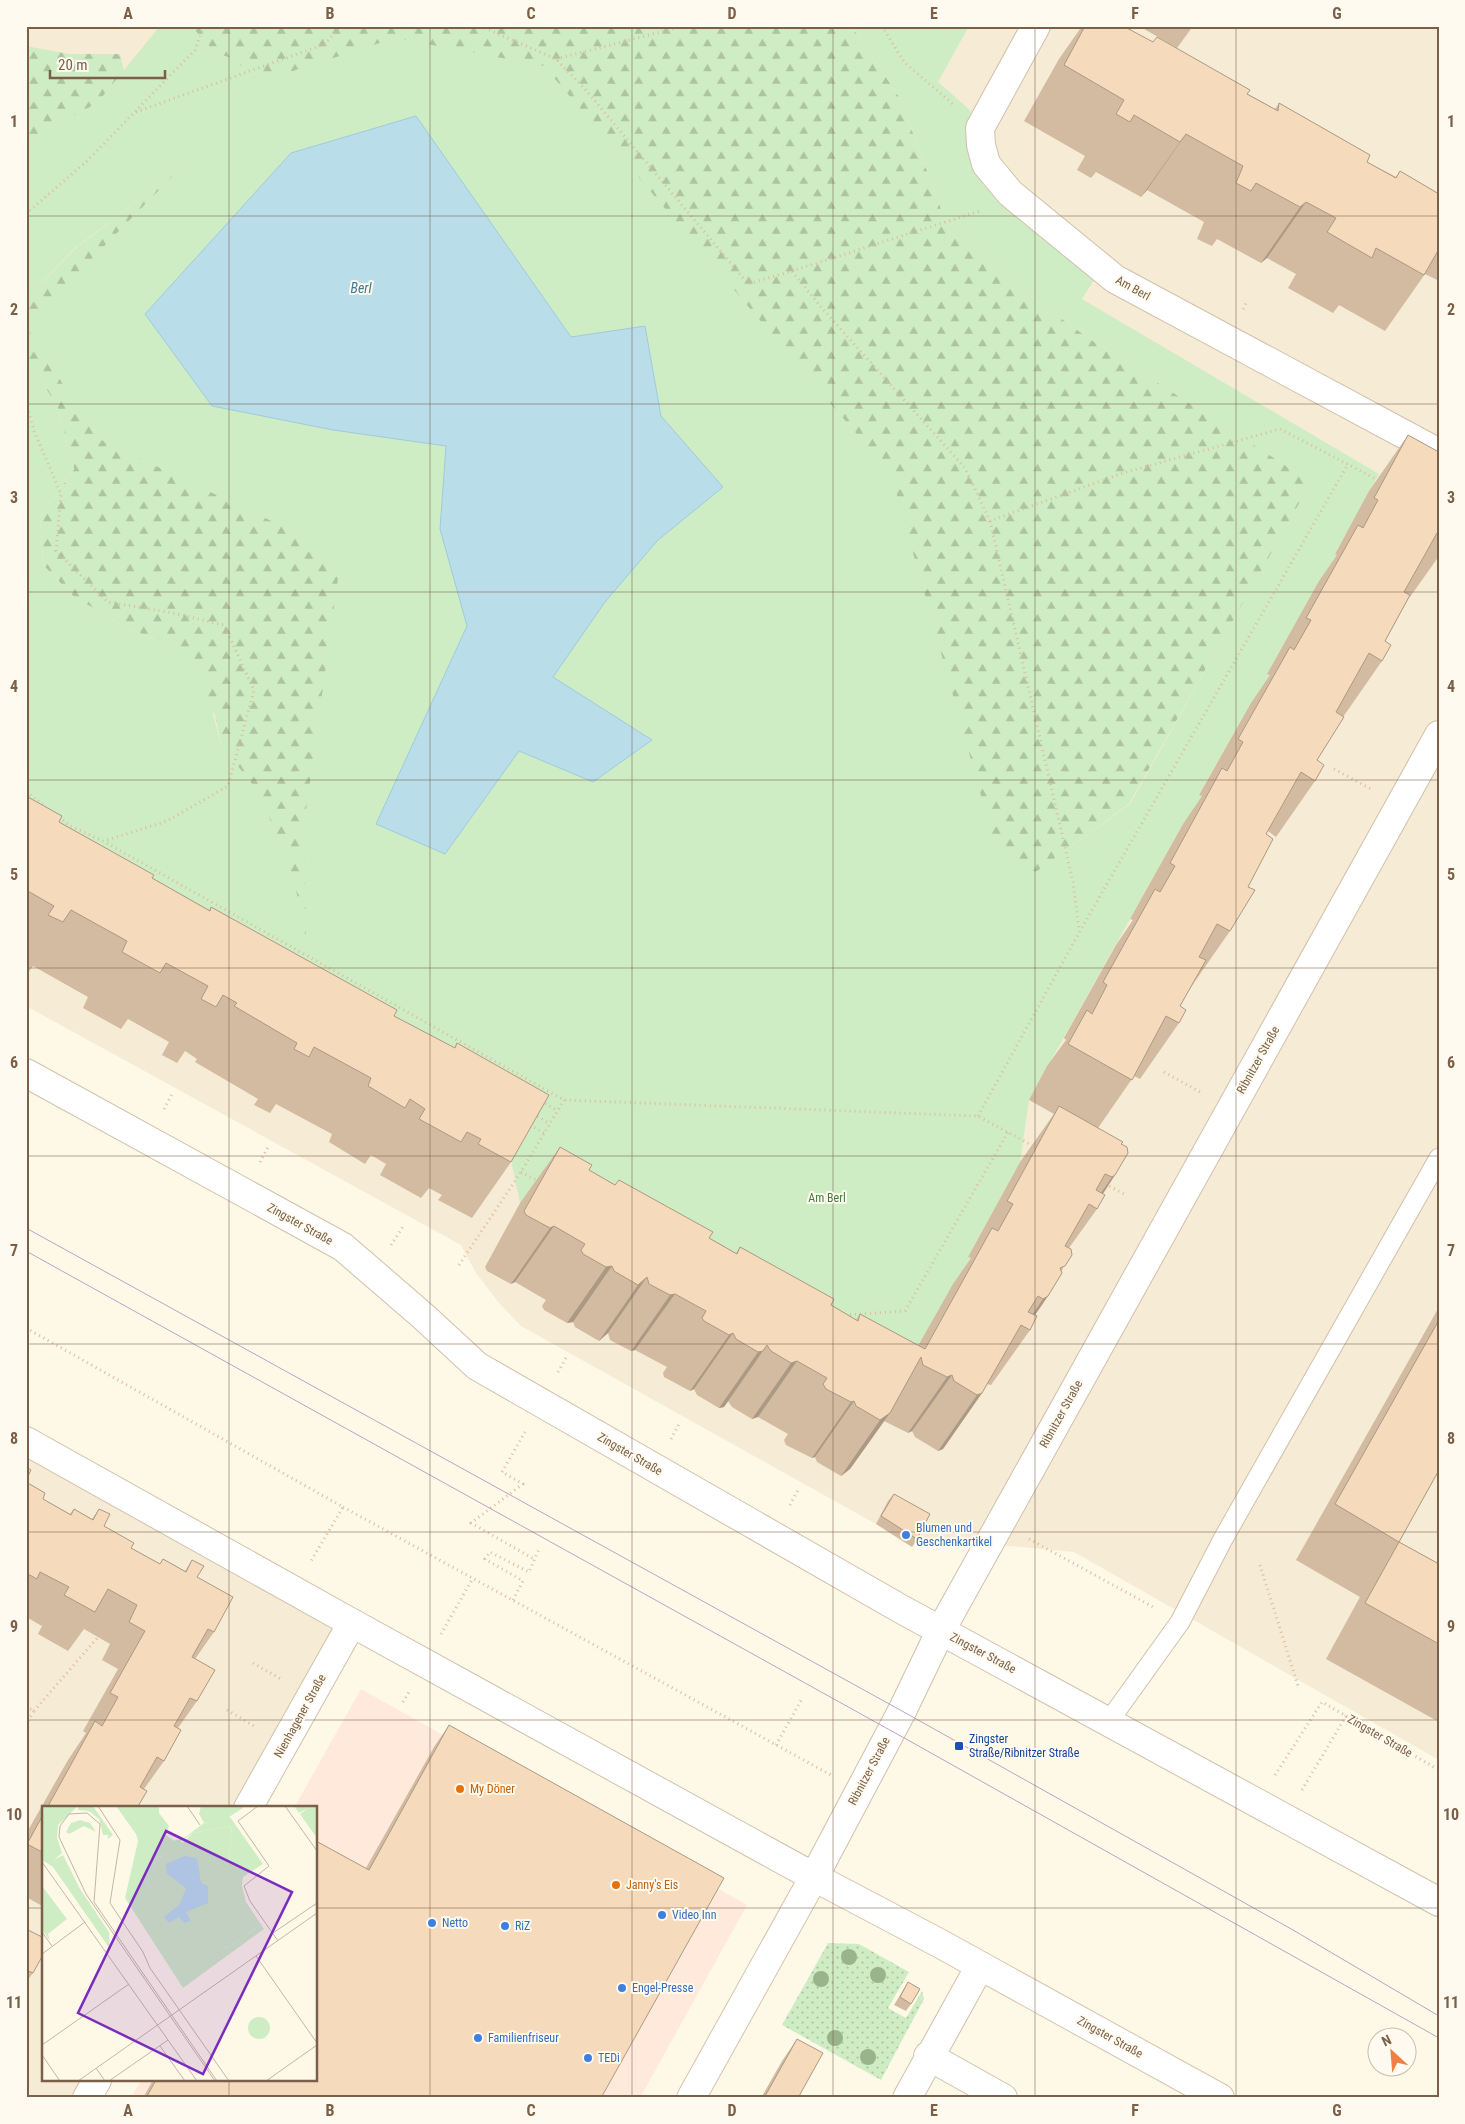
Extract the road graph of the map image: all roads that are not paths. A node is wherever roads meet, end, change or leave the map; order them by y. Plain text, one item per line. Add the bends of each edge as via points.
1 (1036, 26) edge
2 (1439, 453) edge
3 (1439, 735) edge
4 (1430, 771) edge
5 (26, 1073) edge
6 (1439, 1158) edge
7 (26, 1441) edge
8 (352, 1623) junction
9 (941, 1630) junction
10 (1109, 1721) junction
11 (249, 1806) edge
12 (814, 1877) junction
13 (1439, 1902) edge
14 (980, 1966) junction
15 (928, 2056) junction
16 (96, 2082) edge
17 (87, 2098) edge
18 (691, 2098) edge
19 (907, 2098) edge
20 (1003, 2098) edge
21 (1220, 2098) edge

1 - 2 street, Am Berl via 980,128 986,164 1010,193 1116,279
3 - 4 street, Ribnitzer Straße
4 - 9 street, Ribnitzer Straße via 1400,804
5 - 9 street, Zingster Straße via 343,1247 477,1366
6 - 10 lane via 1223,1539 1180,1622
7 - 8 street, Zingster Straße
8 - 11 street, Nienhagener Straße
8 - 12 street, Zingster Straße
9 - 10 street, Zingster Straße
9 - 12 street, Ribnitzer Straße via 902,1712
10 - 13 street, Zingster Straße
12 - 14 street, Zingster Straße
12 - 18 street, Ribnitzer Straße
14 - 15 street
14 - 21 street, Zingster Straße
15 - 19 street
15 - 20 street
16 - 17 street

